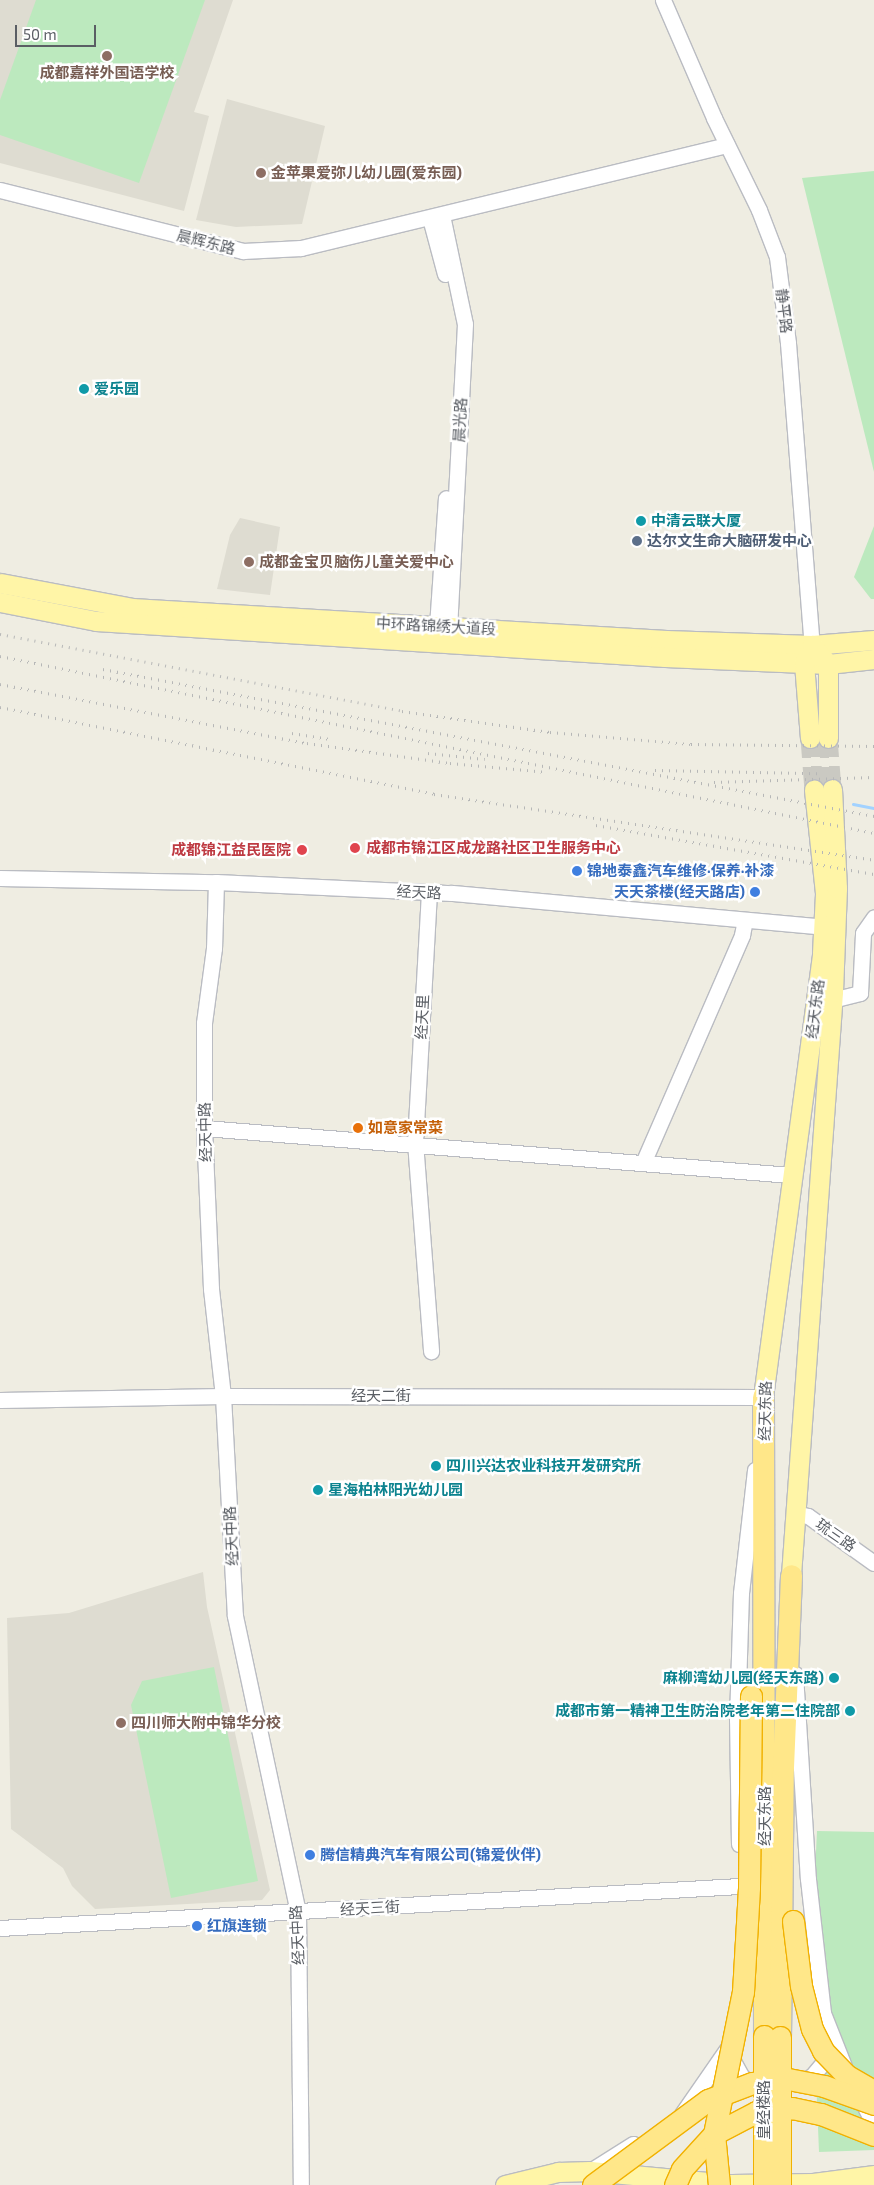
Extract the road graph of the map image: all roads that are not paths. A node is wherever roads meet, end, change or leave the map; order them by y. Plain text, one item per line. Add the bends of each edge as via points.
1 (663, 0) edge
2 (727, 145) junction
3 (0, 190) edge
4 (436, 216) junction
5 (0, 583) edge
6 (0, 602) edge
7 (443, 627) junction
8 (874, 640) edge
9 (812, 645) junction
10 (874, 659) edge
11 (804, 663) junction
12 (828, 664) junction
13 (823, 790) tunnel mouth
14 (0, 878) edge
15 (216, 882) junction
16 (429, 892) junction
17 (874, 917) edge
18 (745, 920) junction
19 (830, 928) junction
20 (832, 1000) junction
21 (204, 1128) junction
22 (415, 1142) junction
23 (644, 1163) junction
24 (792, 1175) junction
25 (432, 1351) dead end
26 (223, 1396) junction
27 (763, 1397) junction
28 (0, 1400) edge
29 (762, 1498) junction
30 (796, 1513) junction
31 (874, 1563) edge
32 (791, 1575) junction
33 (783, 1767) junction
34 (740, 1886) junction
35 (298, 1912) junction
36 (0, 1928) edge
37 (772, 2036) junction
38 (835, 2048) junction
39 (727, 2051) junction
40 (874, 2091) edge
41 (853, 2097) junction
42 (874, 2104) edge
43 (874, 2112) edge
44 (874, 2125) edge
45 (874, 2135) edge
46 (874, 2175) edge
47 (591, 2178) edge
48 (301, 2185) edge
49 (505, 2185) edge
50 (675, 2185) edge
51 (719, 2185) edge
52 (764, 2185) edge
53 (780, 2185) edge

1 - 2 street, 静平路
2 - 4 street, 晨辉东路
2 - 9 street, 静平路 via 759,210 777,257 788,343
3 - 4 street, 晨辉东路 via 243,251 301,248
4 - 7 street, 晨光路 via 465,324
5 - 7 main road, 中环路锦绣大道段 via 132,608
6 - 11 main road, 中环路锦绣大道段 via 96,621
7 - 9 main road, 中环路锦绣大道段
8 - 9 main road, 中环路锦绣大道段
9 - 11 main road
9 - 12 main road
10 - 12 main road, 中环路锦绣大道段
11 - 12 main road, 中环路锦绣大道段
11 - 12 main road via 819,738
13 - 19 main road, 经天东路
14 - 15 street, 经天路
15 - 16 street, 经天路
15 - 21 street, 经天中路 via 214,948 204,1023
16 - 18 street, 经天路
16 - 22 street, 经天里
17 - 20 street via 864,934 860,993
18 - 19 street, 经天路
18 - 23 street via 742,935
19 - 20 main road, 经天东路
19 - 24 main road, 经天东路
20 - 30 main road, 经天东路
21 - 22 street
21 - 26 street, 经天中路 via 212,1289
22 - 23 street
22 - 25 street, 经天里
23 - 24 street
24 - 27 main road, 经天东路
26 - 27 street, 经天二街
26 - 28 street, 经天二街
26 - 35 street, 经天中路 via 234,1616
27 - 29 highway, 经天东路
27 - 34 street via 741,1593 737,1720
29 - 37 highway, 经天东路
29 - 51 highway, bridge via 753,1596 743,1992 714,2134
30 - 31 street, 琉三路 via 808,1516
30 - 32 main road, 经天东路
32 - 33 highway, 经天东路
32 - 38 street via 808,1879 823,2013
33 - 37 highway, 经天东路
33 - 40 highway, bridge via 793,1921 801,1986 812,2029 823,2051 846,2075
34 - 35 street, 经天三街
34 - 39 street via 743,2018
35 - 36 street, 经天三街
35 - 48 street, 经天中路
37 - 52 highway, 皇经楼路, bridge
37 - 53 highway, 皇经楼路, bridge
38 - 39 street via 812,2076 791,2087 760,2088 742,2077
38 - 44 street
39 - 47 street via 680,2116
41 - 42 highway, bridge
41 - 43 highway
41 - 47 highway, bridge via 783,2078 752,2083 708,2100
45 - 50 highway, bridge via 821,2114 792,2108 756,2112 714,2134 682,2169
46 - 47 main road via 813,2183 731,2184
47 - 49 main road via 558,2172

